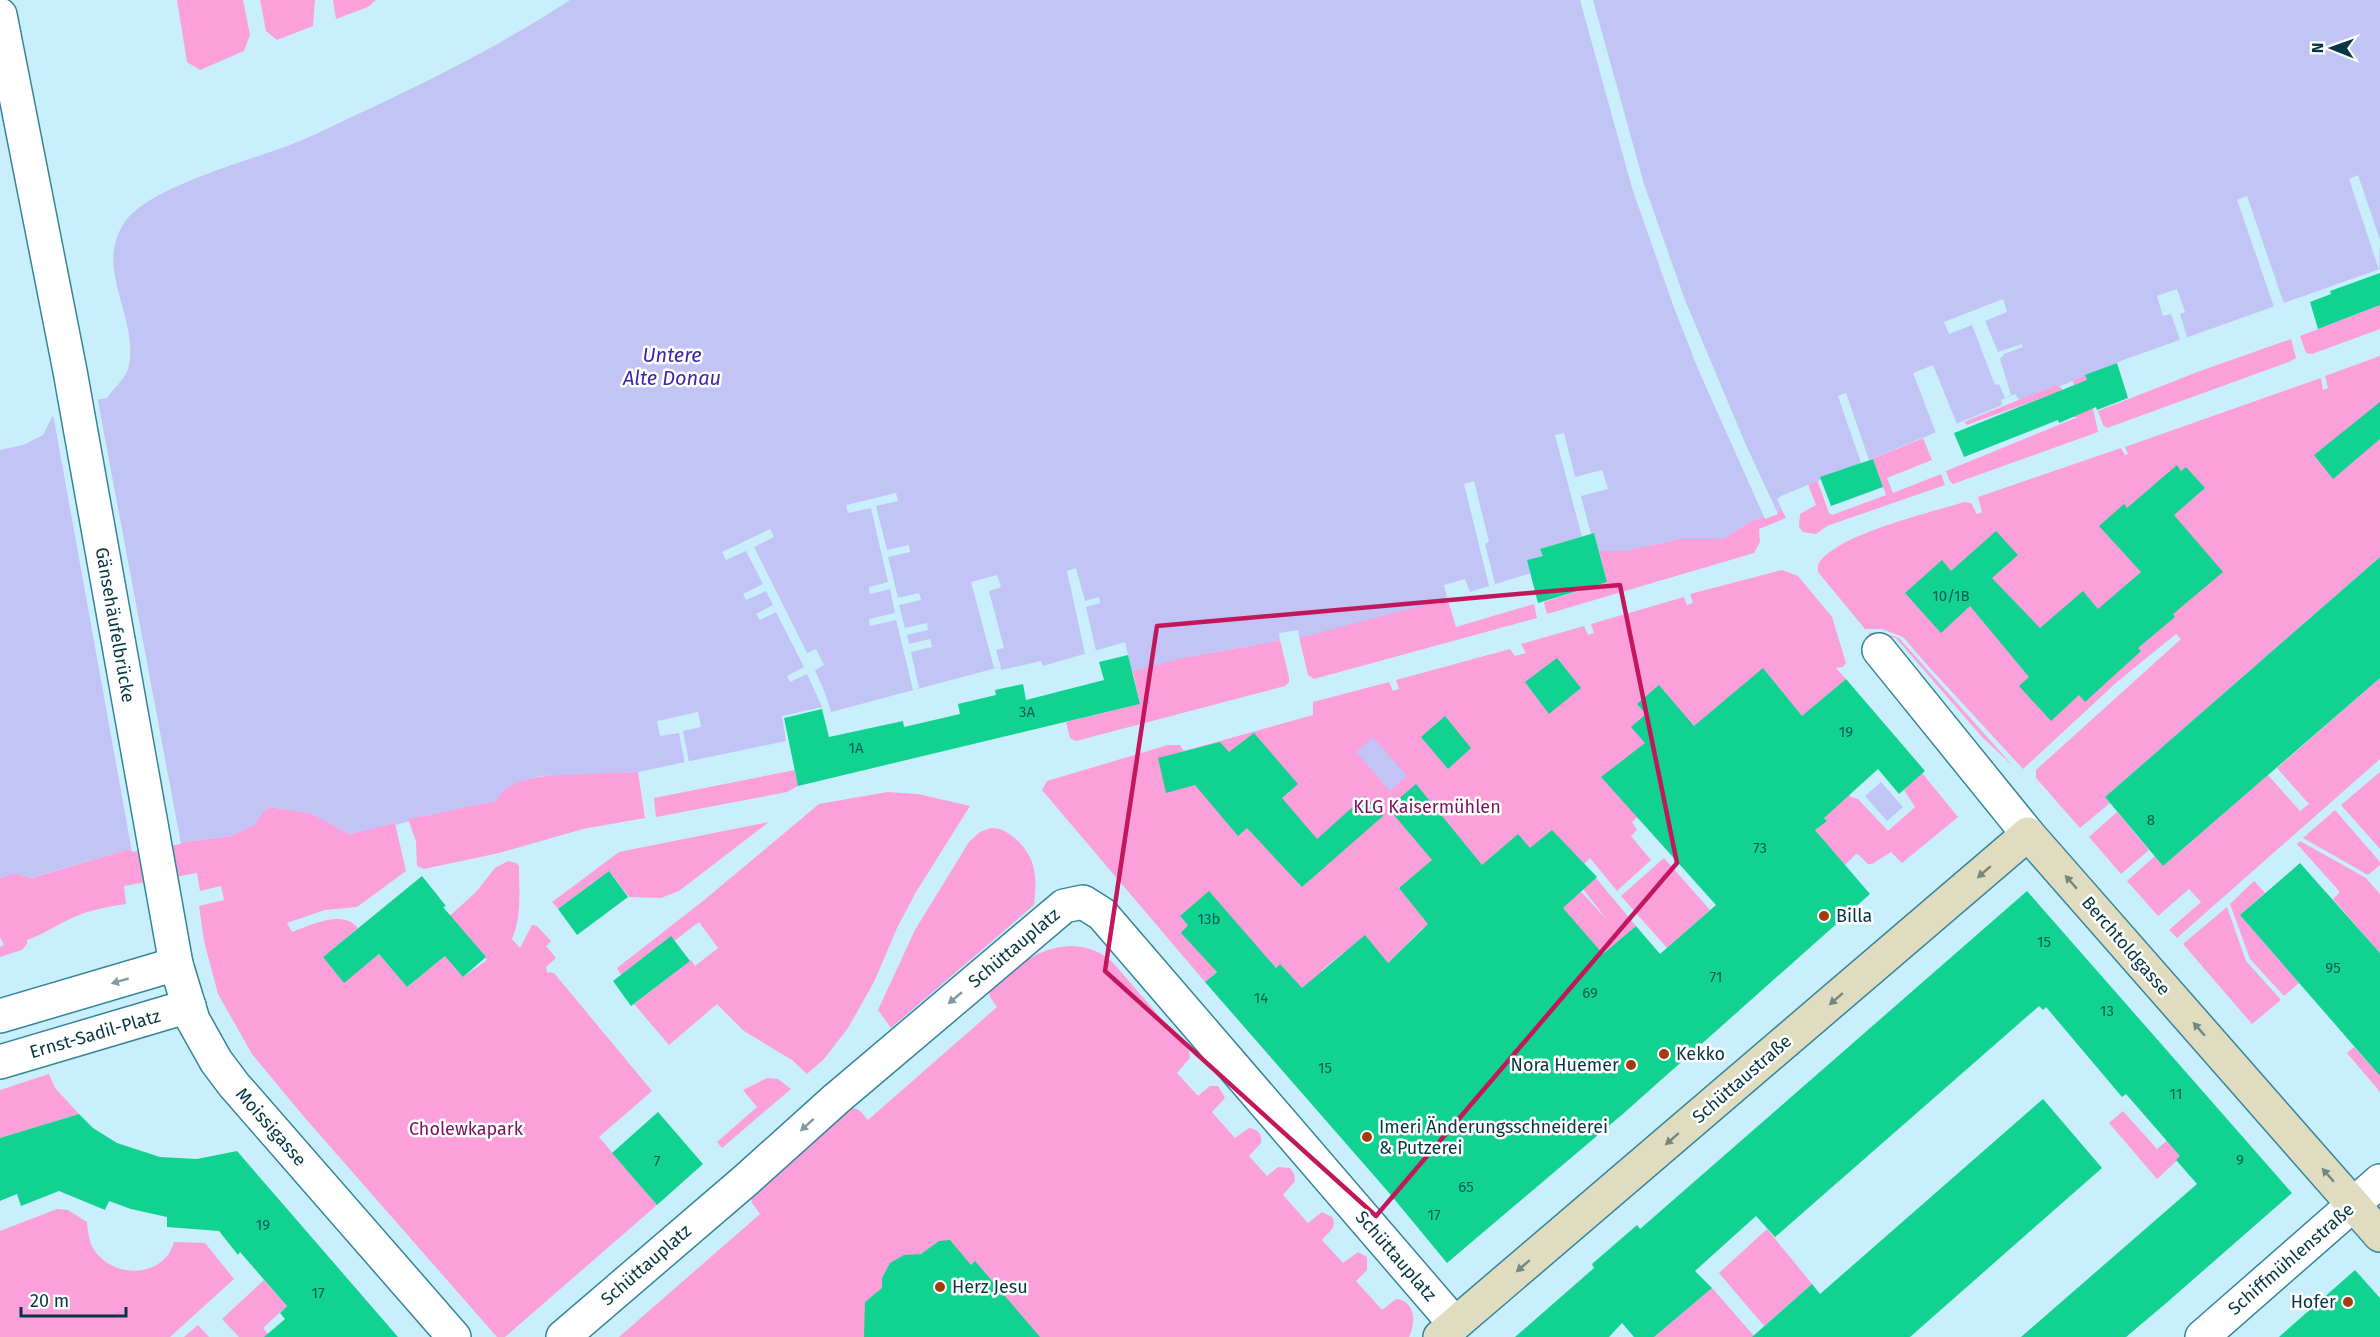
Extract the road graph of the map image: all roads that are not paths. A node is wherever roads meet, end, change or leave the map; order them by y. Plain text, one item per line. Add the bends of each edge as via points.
1 (0, 15) edge
2 (1879, 650) dead end
3 (2028, 834) junction
4 (160, 879) joint
5 (176, 964) junction
6 (189, 1006) junction
7 (0, 1016) edge
8 (0, 1062) edge
9 (2380, 1181) edge
10 (2353, 1205) junction
11 (2380, 1235) edge
12 (1454, 1333) edge
13 (453, 1337) edge
14 (563, 1337) edge
15 (2202, 1337) edge

1 - 4 street, Gänsehäufelbrücke via 70,371
2 - 3 street, Berchtoldgasse
10 -> 3 street, Berchtoldgasse
3 -> 12 street, Schüttaustraße
4 - 5 street, Moissigasse
5 - 6 street, Moissigasse
5 -> 7 street
6 - 8 street, Ernst-Sadil-Platz
6 - 13 street, Moissigasse via 216,1061 234,1085
9 - 10 street, Schiffmühlenstraße
10 - 11 street, Berchtoldgasse
10 - 15 street, Schiffmühlenstraße
12 -> 14 street, Schüttauplatz via 1102,914 1083,902 1064,906

